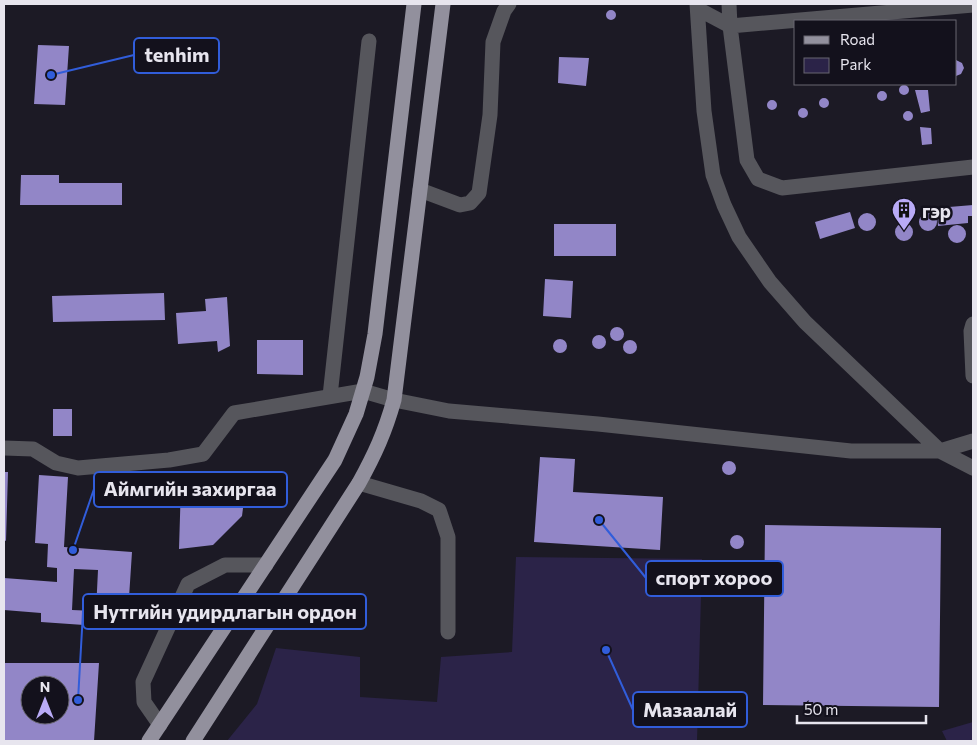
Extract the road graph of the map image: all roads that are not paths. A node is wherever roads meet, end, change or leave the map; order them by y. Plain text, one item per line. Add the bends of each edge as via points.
1 (414, 4) edge
2 (443, 4) edge
3 (509, 4) edge
4 (730, 4) edge
5 (973, 4) edge
6 (698, 6) edge
7 (794, 20) edge
8 (796, 20) edge
9 (730, 26) junction
10 (370, 41) dead end
11 (973, 167) edge
12 (420, 190) junction
13 (973, 324) edge
14 (973, 376) edge
15 (363, 391) junction
16 (330, 396) junction
17 (394, 400) junction
18 (973, 440) edge
19 (4, 448) edge
20 (940, 451) junction
21 (973, 468) edge
22 (359, 483) junction
23 (266, 565) junction
24 (448, 632) dead end
25 (160, 725) junction
26 (149, 741) edge
27 (193, 741) edge

1 - 15 main road via 375,334
2 - 12 main road
3 - 12 street via 494,42 490,115 479,193 470,203 460,205
4 - 9 street
5 - 8 street
6 - 9 street
6 - 20 street via 704,111 713,175 739,237 770,282 805,322
7 - 9 street
9 - 11 street via 748,160 758,179 782,188
10 - 16 street
12 - 17 main road
13 - 14 street
15 - 16 street
15 - 17 street
15 - 23 main road via 335,460
16 - 19 street via 234,413 203,454 169,460 78,468 56,463 33,449
17 - 20 street via 449,411 851,451
17 - 22 main road via 386,430
18 - 20 street
20 - 21 street
22 - 24 street via 421,501 439,510 448,537
22 - 27 main road
23 - 25 main road
23 - 25 street via 225,565 188,584 143,682 144,702
25 - 26 main road

